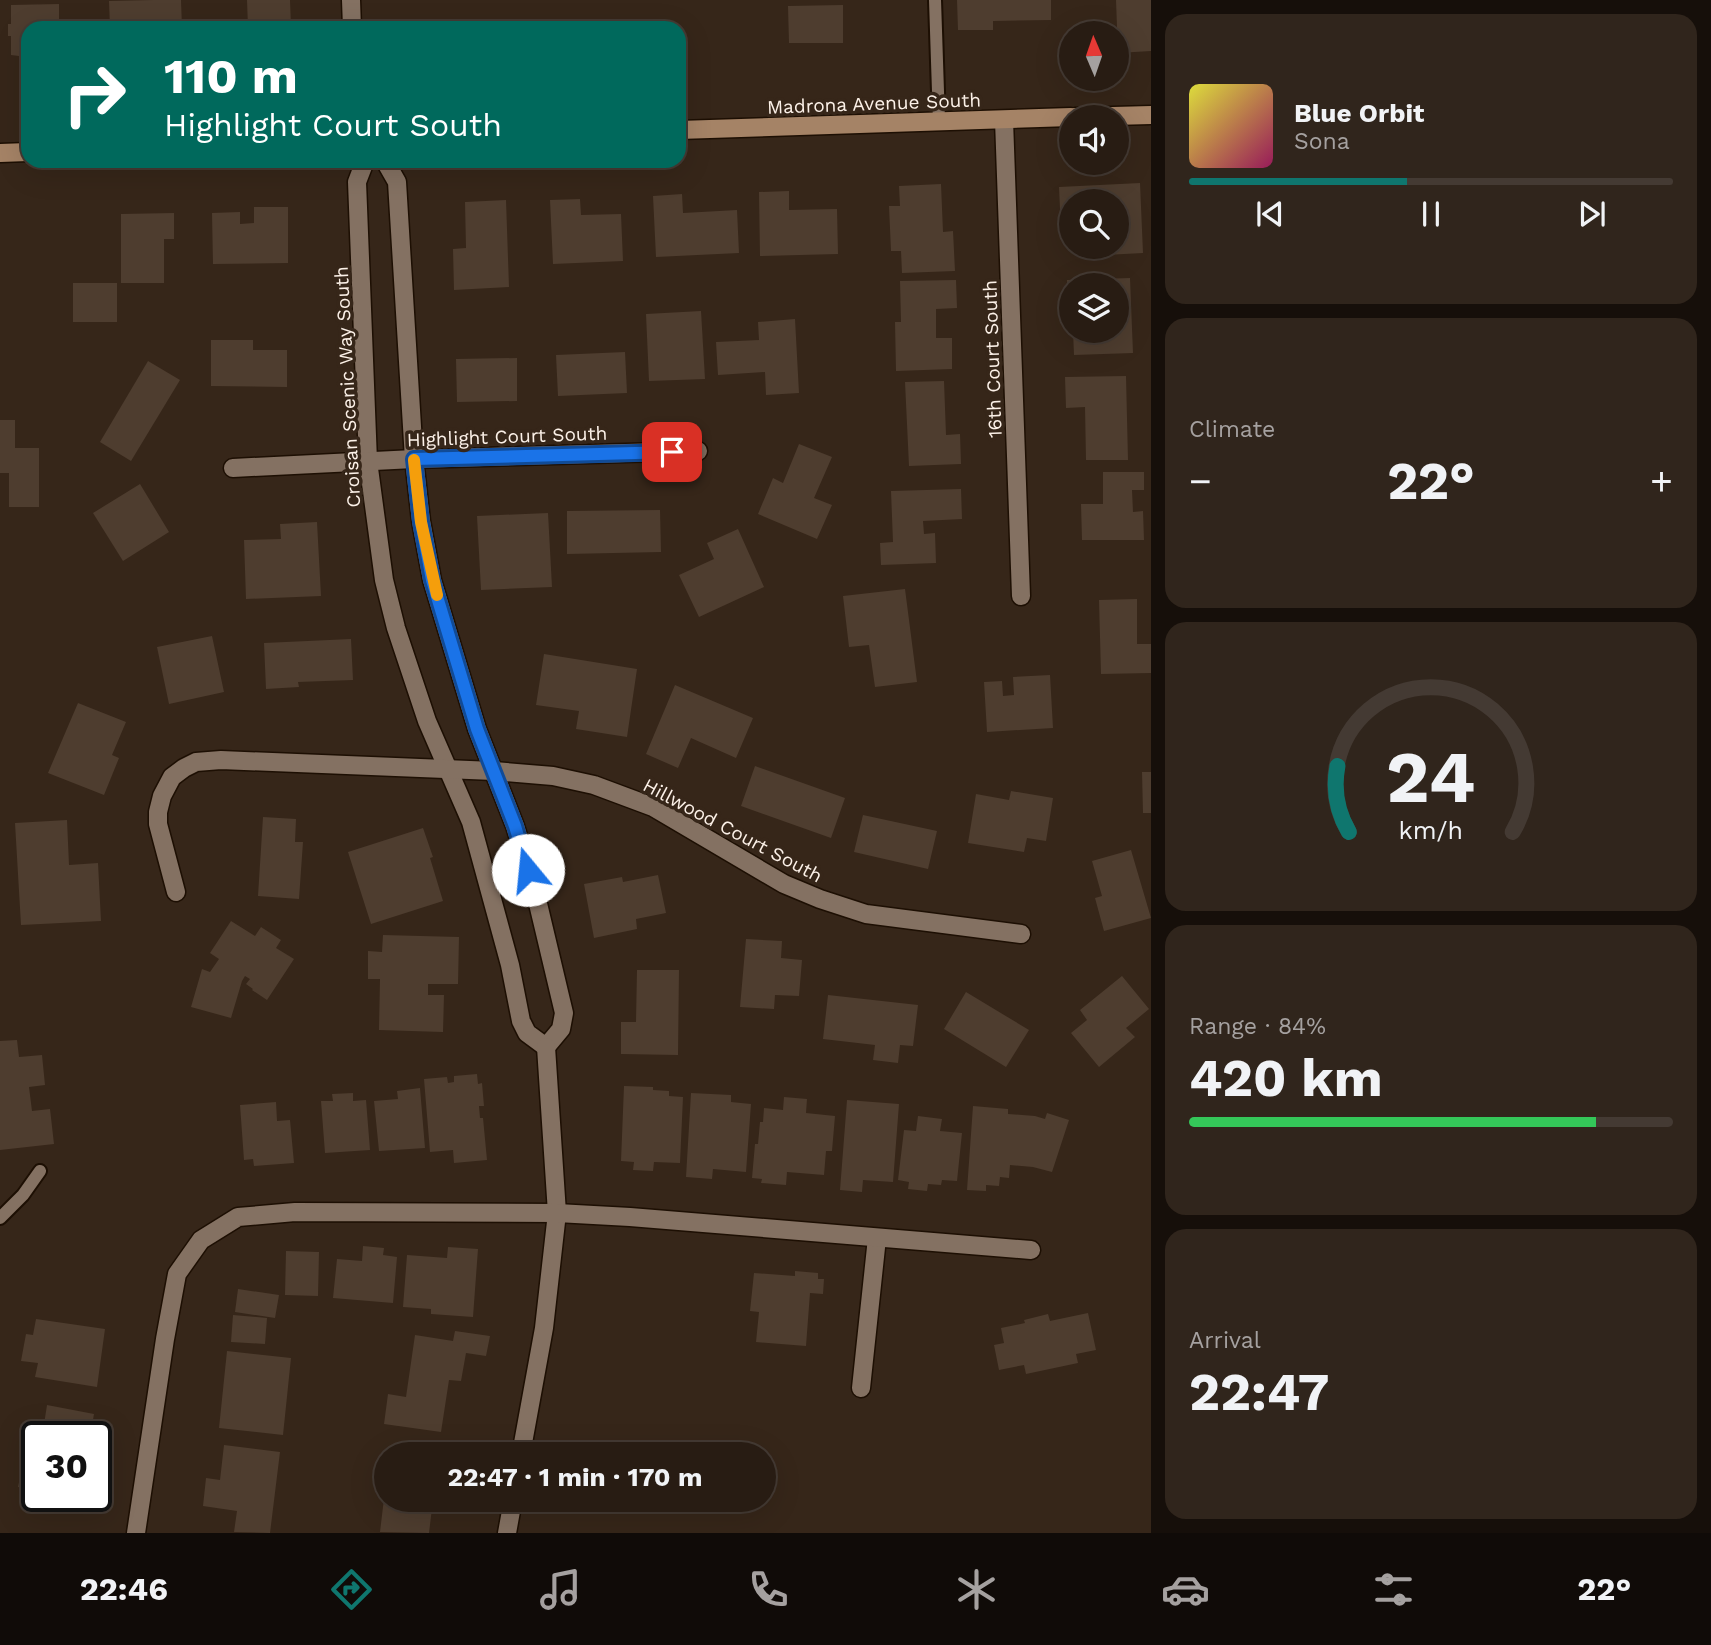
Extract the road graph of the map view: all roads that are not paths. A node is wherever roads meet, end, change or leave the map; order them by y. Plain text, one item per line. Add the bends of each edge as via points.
1 (351, 0) edge
2 (935, 0) edge
3 (352, 21) edge
4 (1151, 115) edge
5 (1129, 116) edge
6 (1059, 118) edge
7 (1004, 120) junction
8 (939, 122) junction
9 (686, 130) edge
10 (21, 152) edge
11 (0, 153) edge
12 (362, 168) edge
13 (389, 168) edge
14 (698, 451) dead end
15 (414, 459) junction
16 (368, 461) junction
17 (233, 468) dead end
18 (1021, 596) dead end
19 (448, 769) junction
20 (494, 771) junction
21 (176, 891) dead end
22 (1021, 934) dead end
23 (546, 1047) junction
24 (40, 1171) dead end
25 (557, 1213) junction
26 (0, 1218) edge
27 (877, 1238) junction
28 (1031, 1250) dead end
29 (861, 1388) dead end
30 (523, 1442) edge
31 (511, 1512) edge
32 (136, 1533) edge
33 (507, 1533) edge

1 - 3 street
2 - 8 lane
4 - 5 main road, Madrona Avenue South
6 - 7 main road, Madrona Avenue South
7 - 8 main road, Madrona Avenue South
7 - 18 street, 16th Court South
8 - 9 main road, Madrona Avenue South
10 - 11 main road
12 - 16 street, Croisan Scenic Way South via 357,182
13 - 15 street via 397,182
14 - 15 street, Highlight Court South
15 - 16 street, Highlight Court South
15 - 20 street via 432,580
16 - 17 street, Highlight Court South
16 - 19 street, Croisan Scenic Way South via 384,580 396,628
19 - 20 street, Hillwood Court South
19 - 21 street, Hillwood Court South via 196,762 172,777 158,812
19 - 23 street, Croisan Scenic Way South via 481,854 521,1021 527,1033
20 - 22 street, Hillwood Court South via 594,785 653,807 784,884 866,914
20 - 23 street via 535,891 564,1013 561,1029
23 - 25 street
24 - 26 lane
25 - 27 street
25 - 30 street via 544,1328
25 - 32 street via 295,1212 238,1217 201,1240 177,1274
27 - 28 street
27 - 29 street
31 - 33 street

